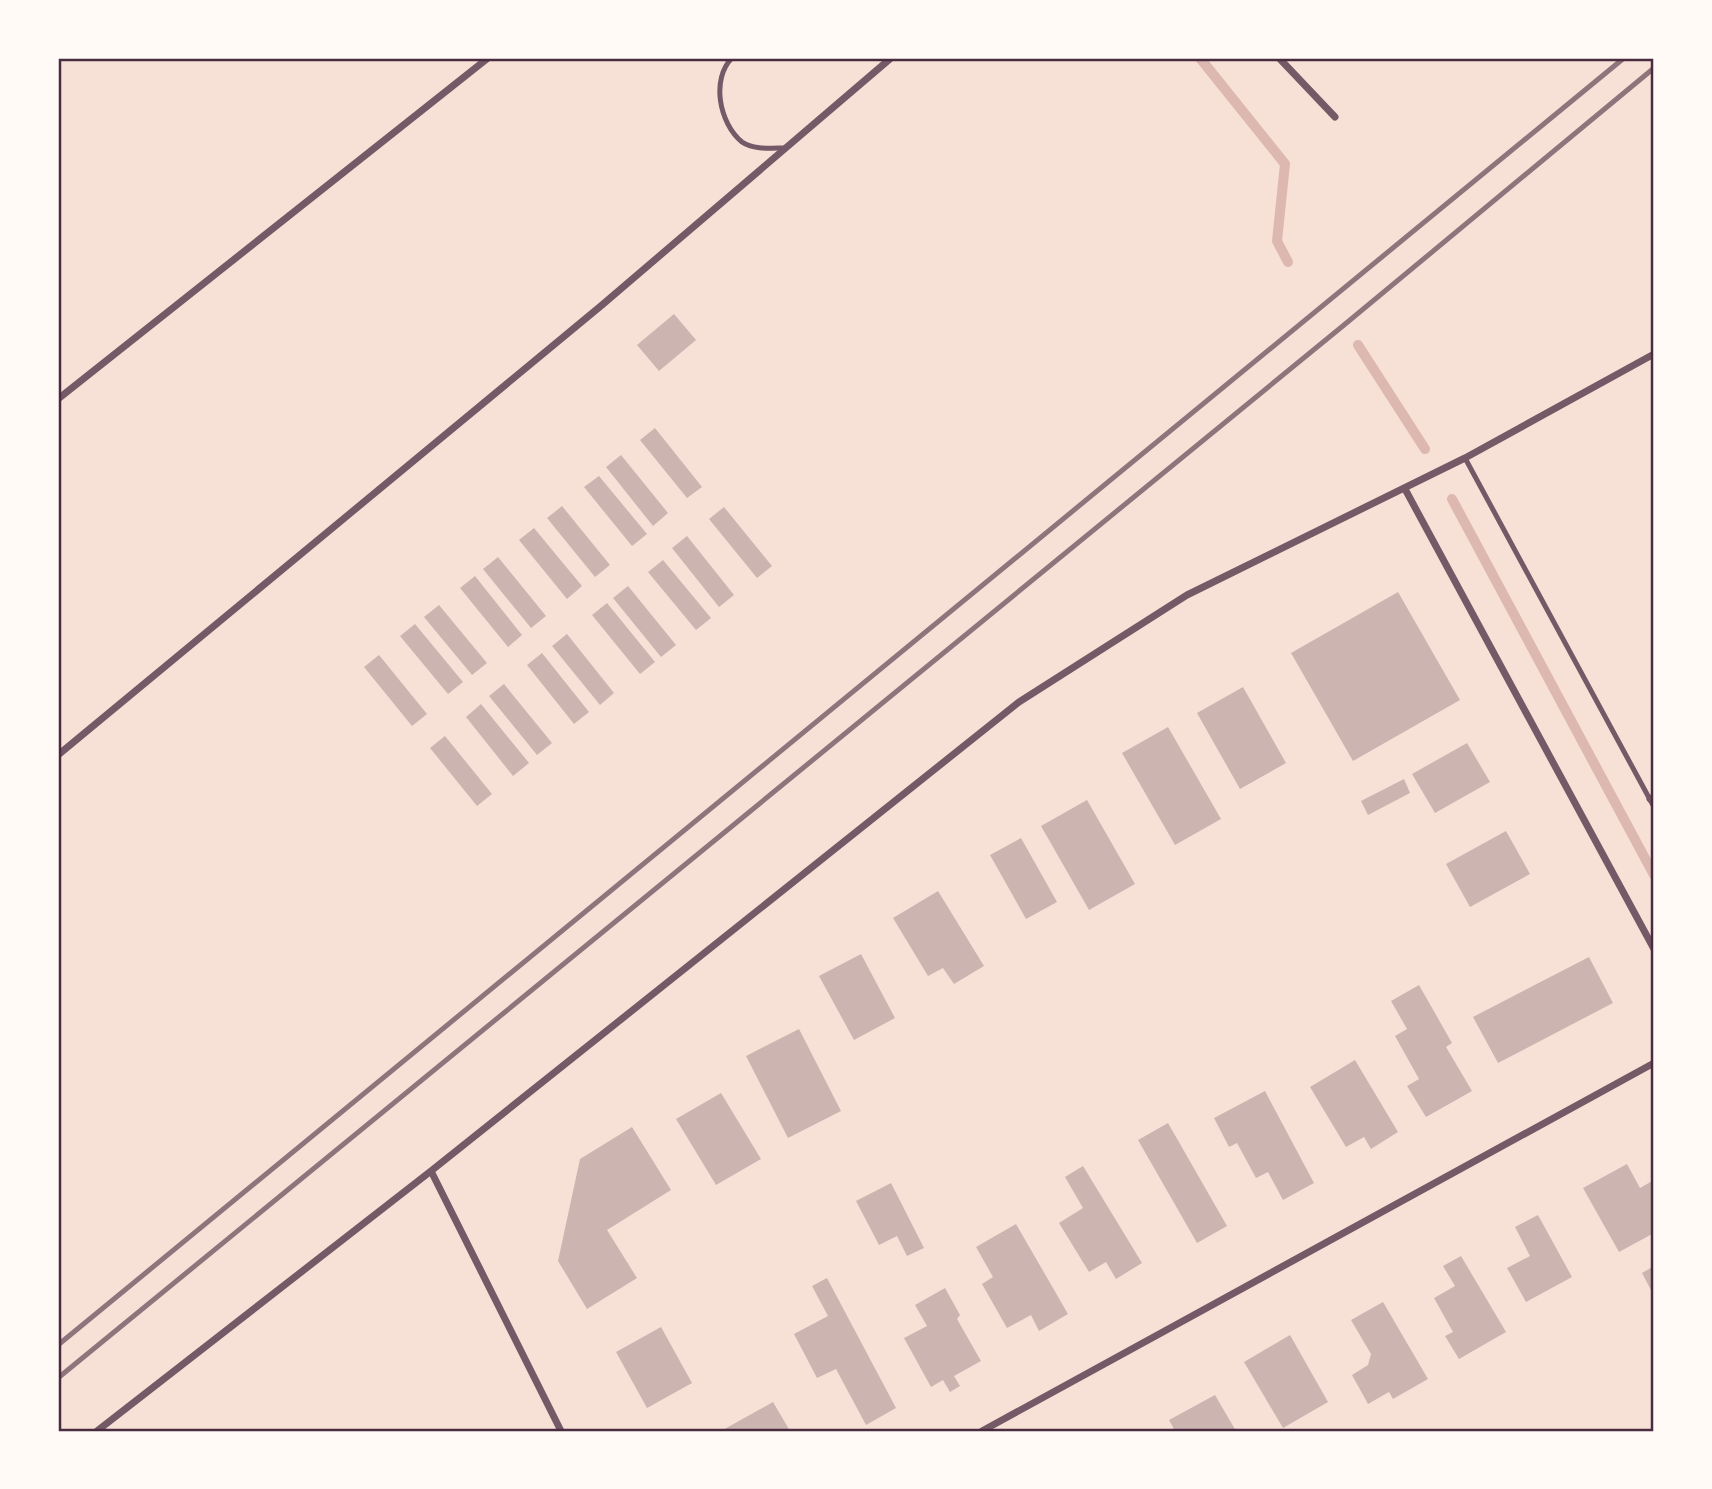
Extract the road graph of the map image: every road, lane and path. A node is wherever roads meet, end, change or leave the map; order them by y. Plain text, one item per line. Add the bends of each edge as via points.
1 (488, 58) edge
2 (732, 58) edge
3 (891, 58) edge
4 (1279, 58) edge
5 (1335, 117) dead end
6 (785, 148) junction
7 (1654, 354) edge
8 (58, 399) edge
9 (1465, 458) junction
10 (1405, 488) junction
11 (58, 755) edge
12 (1653, 801) edge
13 (1654, 949) edge
14 (1654, 1063) edge
15 (431, 1171) junction
16 (97, 1431) edge
17 (561, 1431) edge
18 (982, 1431) edge

1 - 8 street
2 - 6 lane via 724,66 719,97 727,122 743,143
3 - 6 street
4 - 5 street
6 - 11 street
7 - 9 street
9 - 10 street
9 - 12 lane
10 - 13 street
10 - 15 street via 1187,595 1019,702
14 - 18 street
15 - 16 street
15 - 17 street

